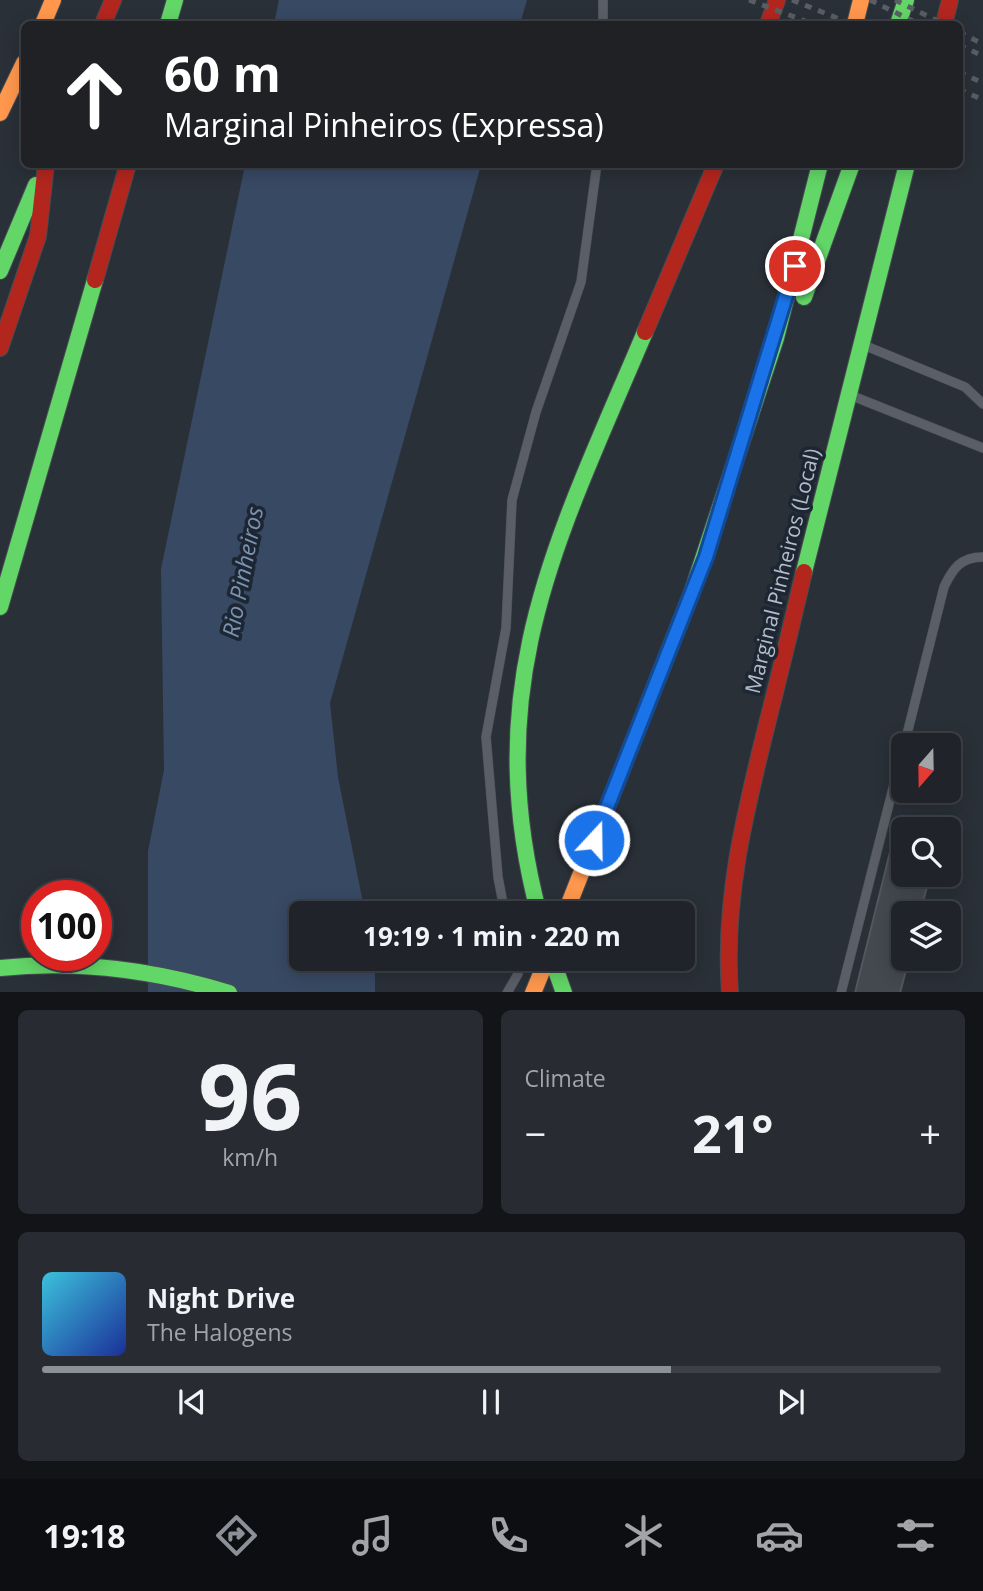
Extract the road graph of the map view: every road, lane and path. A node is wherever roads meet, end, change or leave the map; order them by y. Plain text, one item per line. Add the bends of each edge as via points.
1 (53, 0) edge
2 (113, 0) edge
3 (175, 0) edge
4 (603, 0) edge
5 (776, 0) edge
6 (861, 0) edge
7 (906, 0) edge
8 (950, 0) edge
9 (44, 21) edge
10 (104, 21) edge
11 (169, 21) edge
12 (603, 21) edge
13 (769, 21) edge
14 (856, 21) edge
15 (899, 21) edge
16 (945, 21) edge
17 (21, 69) edge
18 (0, 113) edge
19 (44, 168) edge
20 (46, 168) edge
21 (127, 168) edge
22 (596, 168) edge
23 (714, 168) edge
24 (819, 168) edge
25 (851, 168) edge
26 (906, 168) edge
27 (0, 271) edge
28 (776, 338) junction
29 (861, 344) junction
30 (0, 348) edge
31 (848, 395) junction
32 (983, 404) edge
33 (983, 448) edge
34 (983, 557) edge
35 (0, 607) edge
36 (907, 733) edge
37 (891, 794) edge
38 (503, 901) edge
39 (536, 901) edge
40 (570, 901) edge
41 (0, 968) edge
42 (517, 971) edge
43 (544, 971) edge
44 (555, 971) edge
45 (229, 992) edge
46 (506, 992) edge
47 (533, 992) edge
48 (564, 992) edge
49 (730, 992) edge
50 (841, 992) edge

1 - 9 highway
2 - 10 highway
3 - 11 highway
4 - 12 lane
5 - 13 highway
6 - 14 highway
7 - 15 highway
8 - 16 highway
17 - 18 highway
19 - 27 highway
20 - 30 highway via 39,242
21 - 35 highway
22 - 38 lane via 581,282 536,412 512,500 506,628 486,737
23 - 39 highway via 598,444 529,636 515,755 519,815
24 - 28 highway
25 - 28 highway via 810,285
26 - 29 highway, Marginal Pinheiros (Local)
28 - 40 highway via 706,557
29 - 31 highway, Marginal Pinheiros (Local)
29 - 32 lane via 965,387
31 - 33 lane
31 - 49 highway, Marginal Pinheiros (Local) via 740,838 729,924
34 - 36 lane via 957,564 944,587
37 - 50 lane
41 - 45 highway via 93,967 159,974
42 - 46 lane
43 - 47 highway
44 - 48 highway

